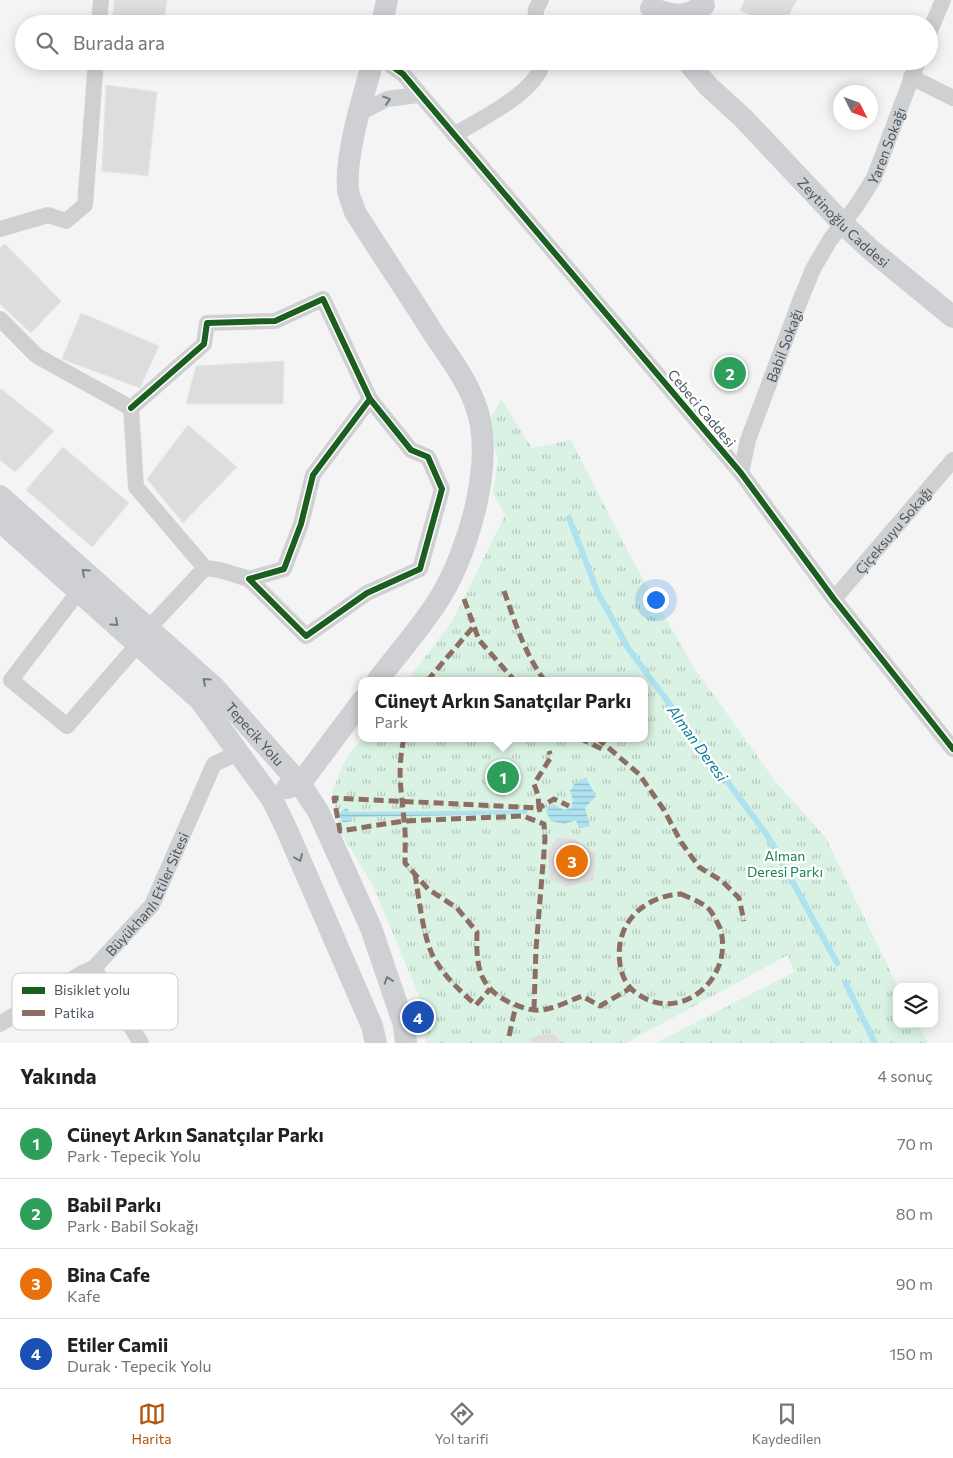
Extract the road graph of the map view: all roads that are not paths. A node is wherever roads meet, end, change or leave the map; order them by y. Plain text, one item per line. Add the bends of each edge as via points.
1 (100, 0) edge
2 (387, 0) edge
3 (541, 0) edge
4 (943, 0) edge
5 (650, 7) edge
6 (703, 10) edge
7 (99, 15) edge
8 (384, 15) edge
9 (535, 15) edge
10 (671, 15) edge
11 (683, 15) edge
12 (937, 15) edge
13 (95, 70) edge
14 (370, 70) edge
15 (397, 70) edge
16 (541, 70) edge
17 (695, 70) edge
18 (713, 70) edge
19 (914, 70) edge
20 (911, 77) junction
21 (418, 95) junction
22 (953, 98) edge
23 (358, 114) junction
24 (742, 118) junction
25 (454, 135) junction
26 (843, 224) junction
27 (0, 229) edge
28 (953, 317) edge
29 (0, 319) edge
30 (370, 399) junction
31 (131, 408) junction
32 (953, 460) edge
33 (741, 473) junction
34 (0, 496) edge
35 (0, 521) edge
36 (205, 568) junction
37 (249, 580) junction
38 (79, 592) junction
39 (834, 599) junction
40 (143, 637) junction
41 (380, 677) edge
42 (358, 706) edge
43 (953, 749) edge
44 (238, 753) junction
45 (300, 784) junction
46 (272, 799) junction
47 (318, 811) junction
48 (287, 830) junction
49 (94, 968) junction
50 (82, 973) edge
51 (97, 973) edge
52 (12, 1017) edge
53 (0, 1024) edge
54 (133, 1030) edge
55 (141, 1043) edge
56 (376, 1043) edge
57 (406, 1043) edge

1 - 7 street
2 - 8 main road
3 - 9 street
4 - 12 street
5 - 10 main road
6 - 11 main road
13 - 27 street via 85,205 66,221 48,215
14 - 23 main road
15 - 21 street, Cebeci Caddesi
16 - 25 street via 528,89
17 - 24 main road
18 - 24 main road
19 - 20 street, Yaren Sokağı
20 - 22 street
20 - 26 street, Yaren Sokağı via 874,178
23 -> 21 street via 386,98
21 - 25 street, Cebeci Caddesi
23 - 41 main road via 348,172 348,191 355,212 474,399 481,420 484,451 474,516 451,578
24 - 26 main road, Zeytinoğlu Caddesi
25 - 33 street, Cebeci Caddesi
26 - 28 main road, Zeytinoğlu Caddesi
26 - 33 street, Babil Sokağı via 813,270 781,347 748,440
29 - 31 street via 37,356
30 - 31 street via 324,299 275,321 207,323 204,344
30 - 37 street via 313,475 301,524 284,569
30 - 37 street via 411,450 428,457 442,489 420,569 366,593 306,636
31 - 36 street via 136,487
32 - 39 street, Çiçeksuyu Sokağı
33 - 39 street, Cebeci Caddesi
40 -> 34 main road, Tepecik Yolu
35 - 38 main road, Tepecik Yolu
36 - 37 street
36 - 40 street
38 -> 40 main road, Tepecik Yolu
38 - 40 street via 11,680 67,726
39 - 43 street, Cebeci Caddesi
40 - 44 main road, Tepecik Yolu via 200,700
45 -> 40 main road, Tepecik Yolu via 215,688
42 - 45 main road
44 - 46 main road, Tepecik Yolu
44 - 49 street, Büyükhanlı Etiler Sitesi via 214,764 152,905
45 - 46 main road via 290,786
45 - 47 main road, Tepecik Yolu
46 - 48 main road, Tepecik Yolu
47 - 48 main road via 296,828
57 -> 47 main road, Tepecik Yolu via 404,1025 371,928
48 -> 56 main road, Tepecik Yolu via 372,1026
49 - 50 street, Büyükhanlı Etiler Sitesi
49 - 51 street
52 - 53 street, Büyükhanlı Etiler Sitesi
54 - 55 street

